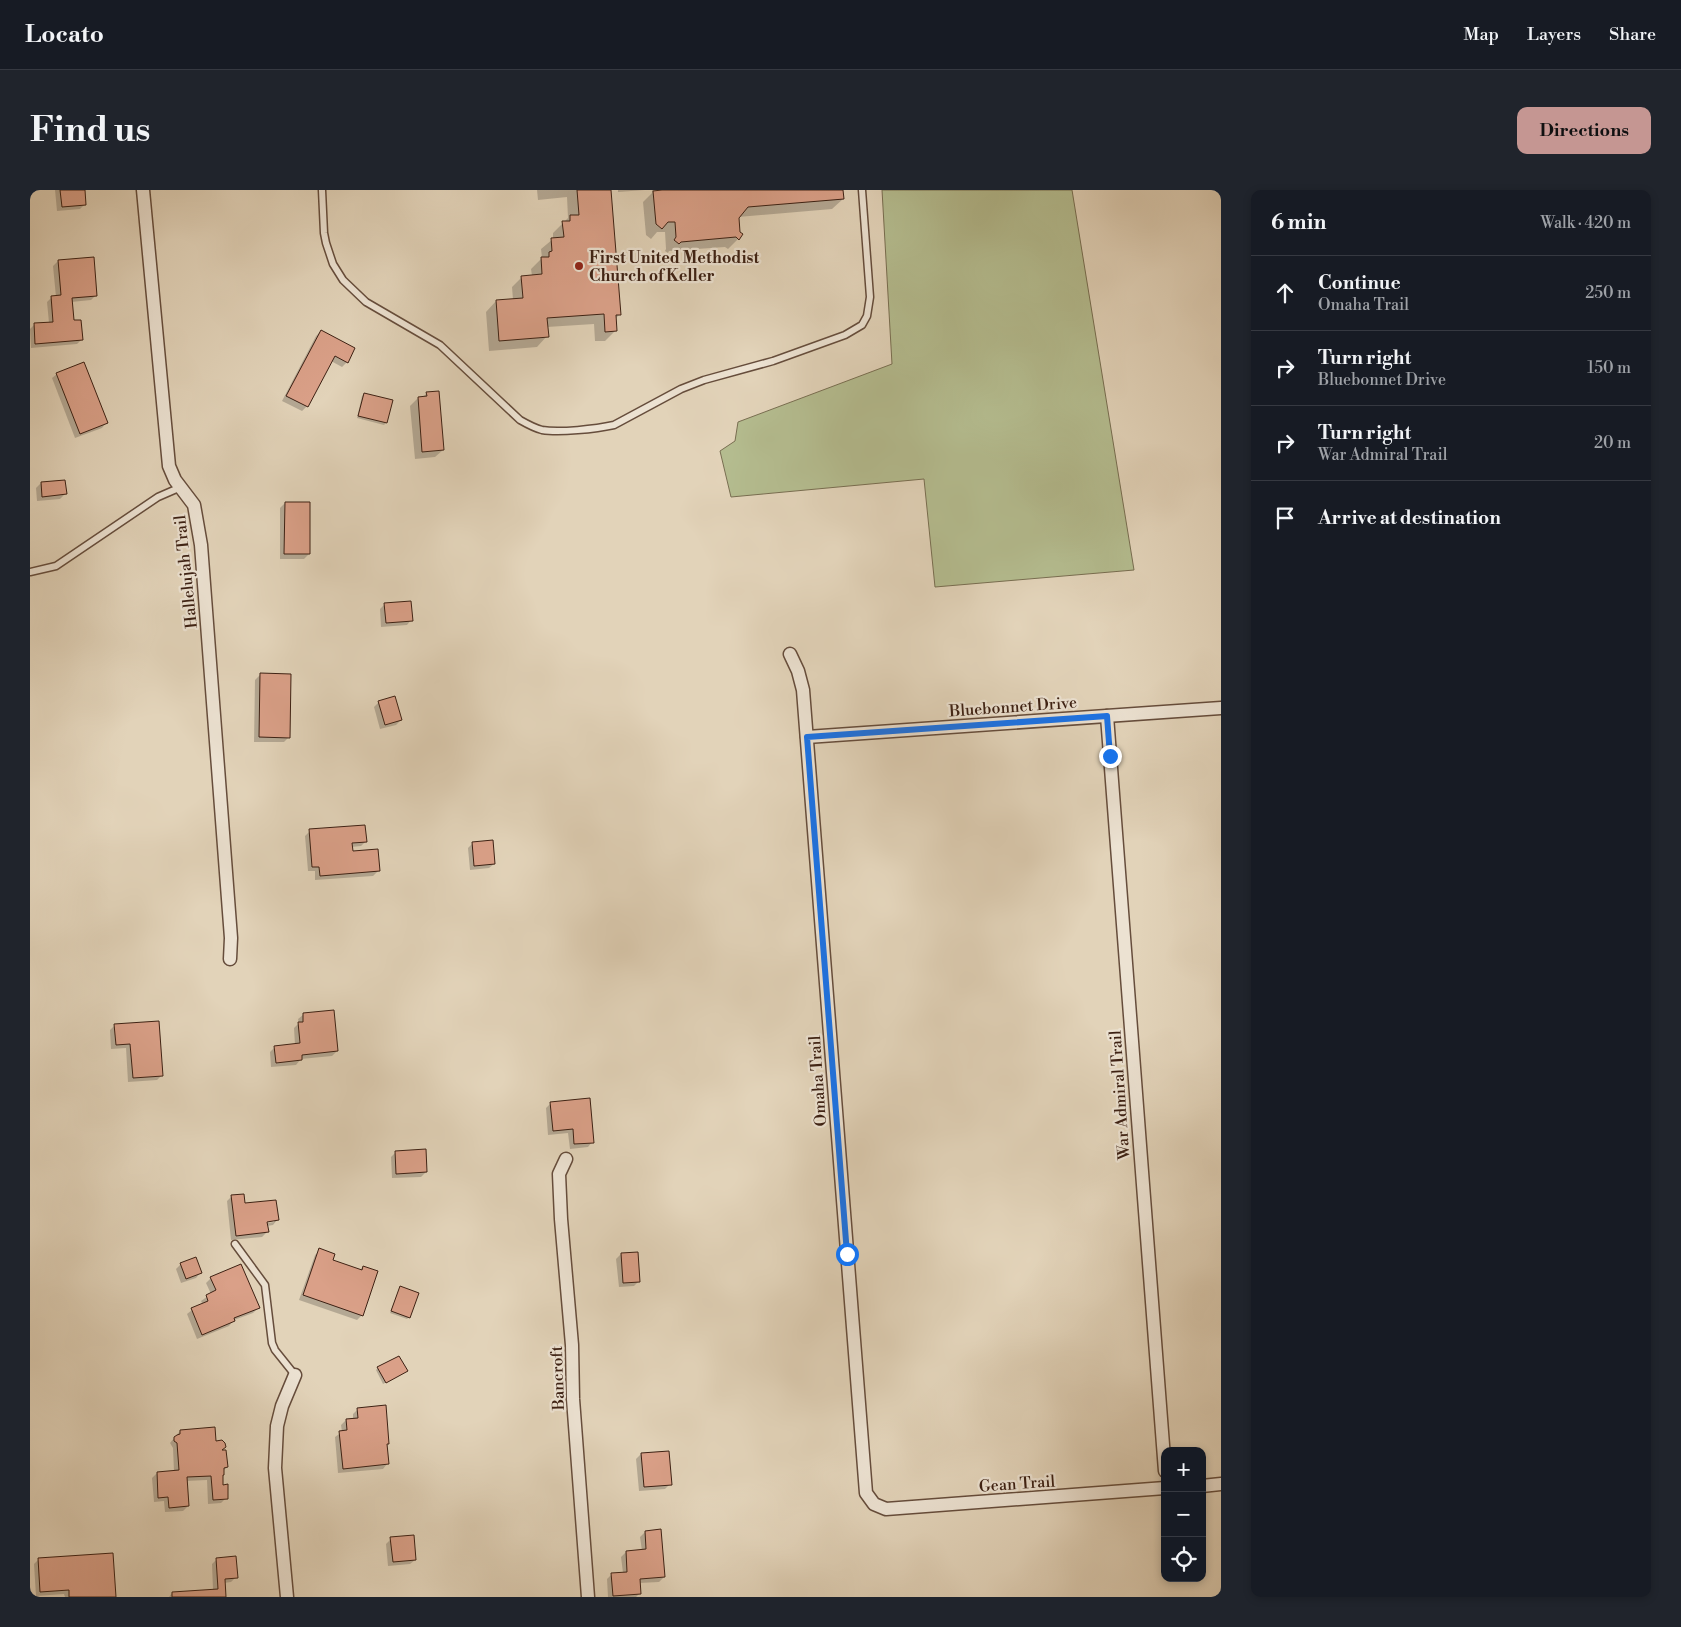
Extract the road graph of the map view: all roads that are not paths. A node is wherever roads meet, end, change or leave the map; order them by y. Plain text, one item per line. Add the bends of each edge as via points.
1 (143, 190) edge
2 (322, 190) edge
3 (862, 190) edge
4 (181, 487) junction
5 (30, 572) edge
6 (790, 654) dead end
7 (1221, 708) edge
8 (1107, 716) junction
9 (807, 737) junction
10 (230, 959) dead end
11 (566, 1160) dead end
12 (235, 1244) dead end
13 (295, 1375) joint
14 (1163, 1447) edge
15 (1221, 1484) edge
16 (1206, 1486) edge
17 (1161, 1488) edge
18 (874, 1504) joint
19 (287, 1597) edge
20 (588, 1597) edge

1 - 4 street, Hallelujah Trail via 165,435 169,466
2 - 3 lane via 326,243 338,273 350,289 440,345 520,420 535,428 552,431 614,425 681,388 780,359 845,335 862,324 867,316 870,297
4 - 5 lane via 158,497 56,566
4 - 10 street, Hallelujah Trail via 194,505 201,545
6 - 9 street, Omaha Trail via 802,682
7 - 8 street, Bluebonnet Drive
8 - 9 street, Bluebonnet Drive
8 - 14 street, War Admiral Trail
9 - 18 street, Omaha Trail via 866,1493
11 - 20 street, Bancroft via 559,1174 561,1219
12 - 13 lane via 265,1284 272,1342
13 - 19 street via 277,1426 275,1468
15 - 16 street
17 - 18 street, Gean Trail via 886,1509

